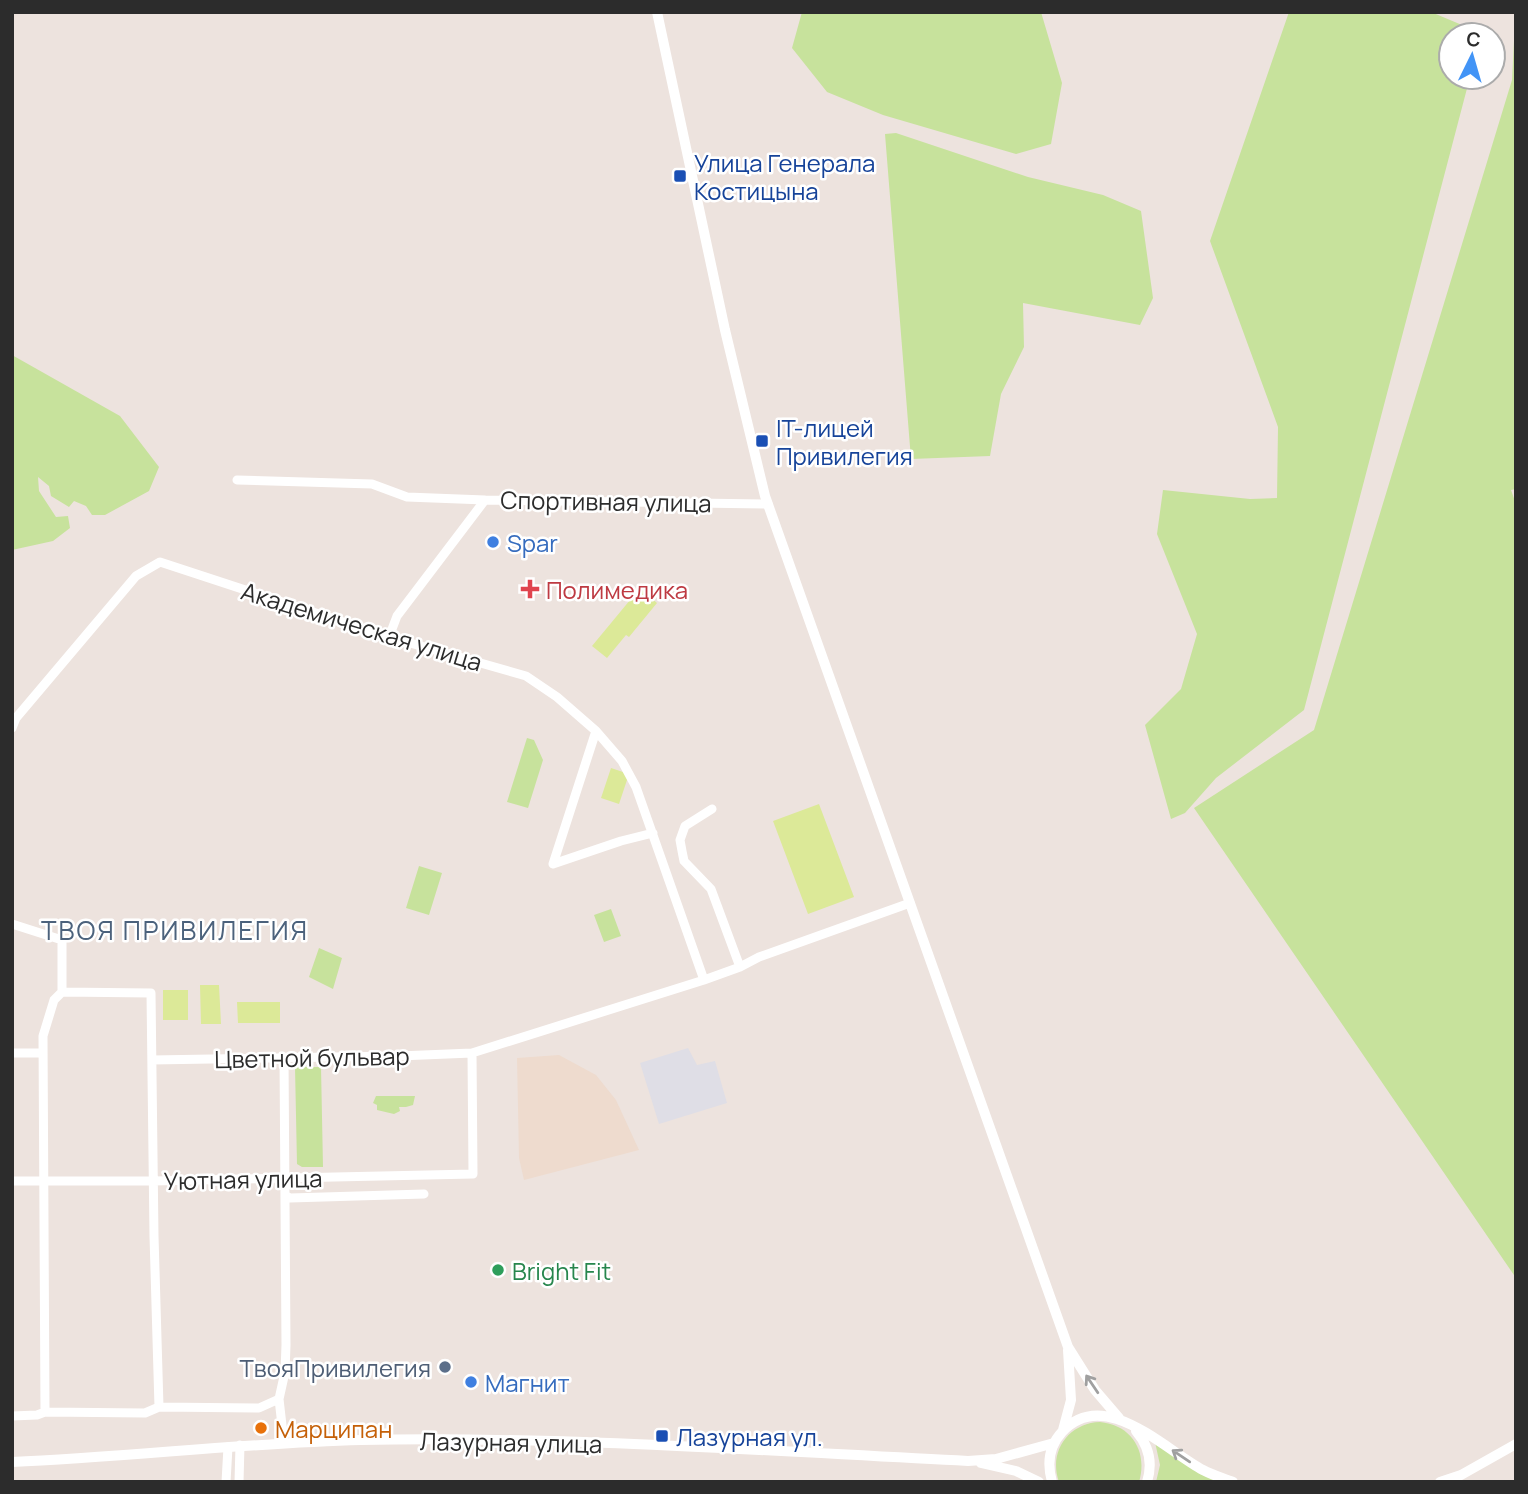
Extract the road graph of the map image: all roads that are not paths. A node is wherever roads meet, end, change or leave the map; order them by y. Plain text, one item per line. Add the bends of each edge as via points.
1 (657, 12) edge
2 (237, 480) dead end
3 (485, 500) junction
4 (768, 504) junction
5 (389, 637) junction
6 (12, 728) edge
7 (596, 731) junction
8 (712, 809) dead end
9 (653, 834) junction
10 (910, 903) junction
11 (12, 924) edge
12 (740, 967) junction
13 (704, 980) junction
14 (62, 992) junction
15 (472, 1052) junction
16 (12, 1053) edge
17 (43, 1053) junction
18 (285, 1057) junction
19 (152, 1059) junction
20 (286, 1178) junction
21 (44, 1180) junction
22 (12, 1181) edge
23 (153, 1181) junction
24 (424, 1194) dead end
25 (285, 1195) junction
26 (1068, 1347) junction
27 (279, 1399) junction
28 (159, 1407) junction
29 (45, 1412) junction
30 (12, 1416) edge
31 (1119, 1419) junction
32 (1132, 1426) junction
33 (1063, 1430) junction
34 (284, 1443) junction
35 (1054, 1443) junction
36 (1516, 1444) edge
37 (240, 1445) junction
38 (228, 1447) junction
39 (968, 1461) junction
40 (12, 1462) edge
41 (226, 1482) edge
42 (239, 1482) edge
43 (1039, 1482) edge
44 (1052, 1482) edge
45 (1147, 1482) edge
46 (1233, 1482) edge
47 (1440, 1482) edge

1 - 4 street via 725,330
2 - 3 street via 372,484 407,497
3 - 4 street, Спортивная улица
3 - 5 street, Спортивная улица via 397,617
4 - 10 street
5 - 6 street, Академическая улица via 160,562 136,576
5 - 7 street, Академическая улица via 526,676
7 - 9 street, Академическая улица via 622,761
7 - 9 street via 553,864
8 - 12 street via 685,826 680,840 684,861 711,889
9 - 13 street, Академическая улица
10 - 12 street, Цветной бульвар
10 - 26 street
11 - 14 street via 62,940
12 - 13 street, Цветной бульвар
13 - 15 street, Цветной бульвар
14 - 17 street via 54,1000
14 - 19 street via 151,993
15 - 18 street, Цветной бульвар
15 - 20 street, Уютная улица via 473,1174
16 - 17 street
17 - 21 street
18 - 19 street, Цветной бульвар
18 - 20 street
19 - 23 street
20 - 23 street, Уютная улица
20 - 25 street
21 - 22 street, Уютная улица
21 - 23 street, Уютная улица
21 - 29 street
23 - 28 street
24 - 25 street
25 - 27 street via 286,1345
31 -> 26 street
26 - 33 street via 1071,1400
27 - 28 street via 259,1408
27 - 34 street
28 - 29 street via 145,1413
29 - 30 street
31 - 32 street
31 - 33 street via 1089,1416
32 - 45 street via 1149,1453
46 -> 32 street via 1204,1471
33 - 35 street
34 - 37 street, Лазурная улица
34 - 39 street, Лазурная улица via 529,1440
35 - 39 street via 996,1459
35 - 44 street via 1049,1466
36 - 47 street
37 - 38 street, Лазурная улица
37 - 42 street
38 - 40 street, Лазурная улица
38 - 41 street
39 - 43 street via 1016,1471

